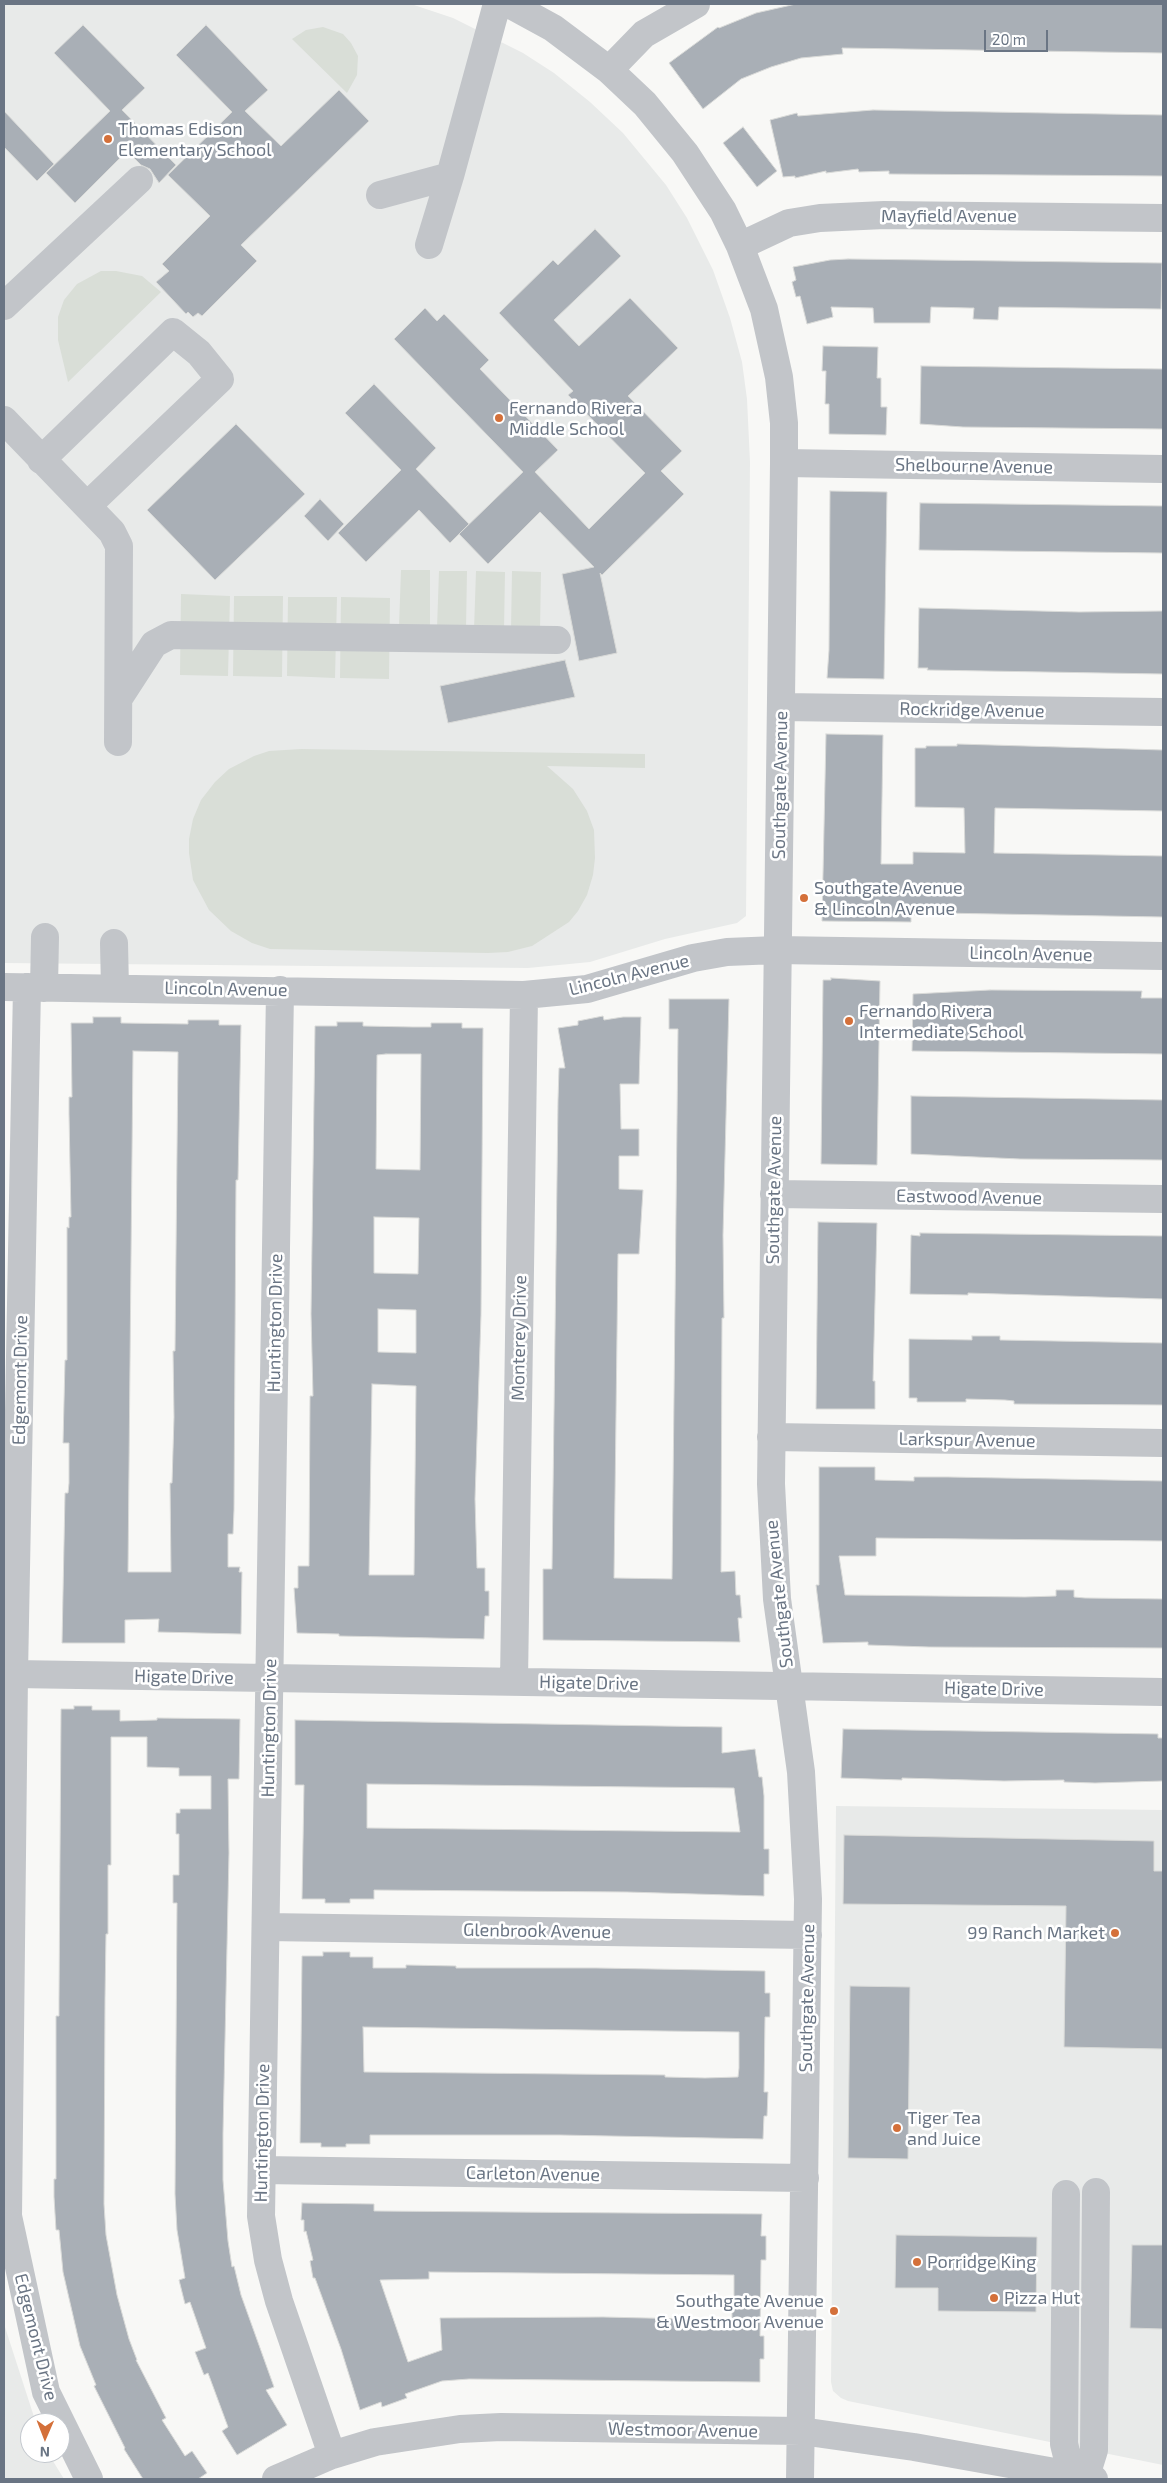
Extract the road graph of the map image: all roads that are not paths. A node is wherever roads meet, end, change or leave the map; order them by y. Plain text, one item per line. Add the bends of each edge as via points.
1 (497, 4) edge
2 (509, 4) edge
3 (696, 4) edge
4 (609, 70) junction
5 (450, 176) junction
6 (138, 180) dead end
7 (380, 195) dead end
8 (1163, 218) edge
9 (429, 244) dead end
10 (740, 246) junction
11 (4, 306) edge
12 (4, 420) edge
13 (41, 460) junction
14 (784, 463) junction
15 (1163, 469) edge
16 (87, 506) junction
17 (557, 640) dead end
18 (119, 698) junction
19 (781, 707) junction
20 (1163, 712) edge
21 (118, 742) dead end
22 (45, 937) dead end
23 (114, 943) dead end
24 (777, 950) junction
25 (1163, 956) edge
26 (25, 987) edge
27 (115, 988) junction
28 (280, 990) junction
29 (524, 994) junction
30 (774, 1194) junction
31 (1163, 1199) edge
32 (770, 1437) junction
33 (1163, 1443) edge
34 (10, 1519) edge
35 (14, 1674) junction
36 (270, 1678) junction
37 (514, 1681) junction
38 (789, 1686) junction
39 (1163, 1692) edge
40 (266, 1927) junction
41 (808, 1935) junction
42 (262, 2170) junction
43 (805, 2178) junction
44 (1096, 2192) dead end
45 (1066, 2194) dead end
46 (12, 2269) edge
47 (801, 2431) junction
48 (332, 2455) junction
49 (89, 2479) edge
50 (276, 2479) edge
51 (800, 2479) edge
52 (1088, 2479) edge

1 - 5 street
2 - 4 street, Southgate Avenue via 553,28
3 - 4 street via 644,34
4 - 10 street, Southgate Avenue via 645,104 678,144 717,201
5 - 7 street
5 - 9 street
6 - 11 street
8 - 10 street, Mayfield Avenue via 884,214 820,218 789,223
10 - 14 street, Southgate Avenue via 756,286 775,354 782,400
12 - 13 street
13 - 16 street
13 - 16 street via 172,332 199,353 220,379
14 - 15 street, Shelbourne Avenue
14 - 19 street, Southgate Avenue
16 - 18 street via 112,532 120,546
17 - 18 street via 171,635 154,644
18 - 21 street
19 - 20 street, Rockridge Avenue
19 - 24 street, Southgate Avenue
22 - 26 street, Edgemont Drive
23 - 27 street
24 - 25 street, Lincoln Avenue
24 - 29 street, Lincoln Avenue via 726,952 587,988
24 - 30 street, Southgate Avenue
26 - 27 street, Lincoln Avenue
26 - 34 street, Edgemont Drive
27 - 28 street, Lincoln Avenue
28 - 29 street, Lincoln Avenue
28 - 36 street, Huntington Drive
29 - 37 street, Monterey Drive
30 - 31 street, Eastwood Avenue
30 - 32 street, Southgate Avenue
32 - 33 street, Larkspur Avenue
32 - 38 street, Southgate Avenue via 774,1554
34 - 35 street, Edgemont Drive
35 - 36 street, Higate Drive
35 - 46 street, Edgemont Drive via 8,2216
36 - 37 street, Higate Drive
36 - 40 street, Huntington Drive
37 - 38 street, Higate Drive
38 - 39 street, Higate Drive
38 - 41 street, Southgate Avenue via 804,1818
40 - 41 street, Glenbrook Avenue
40 - 42 street, Huntington Drive
41 - 43 street, Southgate Avenue
42 - 43 street, Carleton Avenue
42 - 48 street, Huntington Drive via 261,2216 268,2260
43 - 47 street, Southgate Avenue
44 - 52 street via 1094,2450
45 - 52 street via 1064,2444 1067,2456
46 - 49 street, Edgemont Drive via 46,2392
47 - 48 street, Westmoor Avenue via 460,2429 374,2442
47 - 51 street, Southgate Avenue
47 - 52 street, Westmoor Avenue via 914,2447
48 - 50 street, Westmoor Avenue

